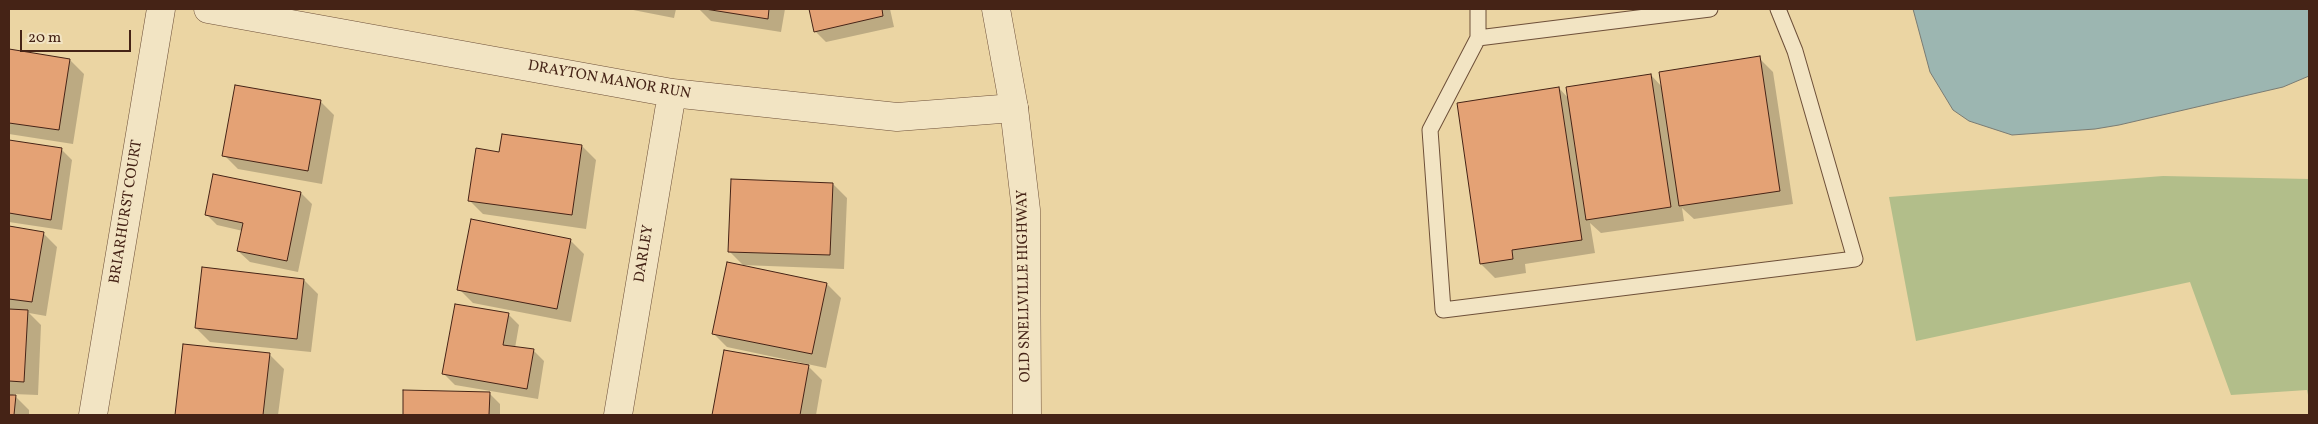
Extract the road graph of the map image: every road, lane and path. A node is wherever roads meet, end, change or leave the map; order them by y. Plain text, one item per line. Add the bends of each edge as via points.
1 (161, 9) edge
2 (208, 9) edge
3 (996, 9) edge
4 (1478, 9) edge
5 (1710, 9) edge
6 (1778, 9) edge
7 (1478, 38) junction
8 (672, 93) junction
9 (1014, 108) junction
10 (93, 415) edge
11 (618, 415) edge
12 (1027, 415) edge

1 - 10 street, BRIARHURST COURT
2 - 8 street, DRAYTON MANOR RUN
3 - 9 street, OLD SNELLVILLE HIGHWAY
4 - 7 lane
5 - 7 lane
6 - 7 lane via 1795,51 1855,259 1443,310 1430,130
8 - 9 street, DRAYTON MANOR RUN via 897,117
8 - 11 street, DARLEY
9 - 12 street, OLD SNELLVILLE HIGHWAY via 1026,210

